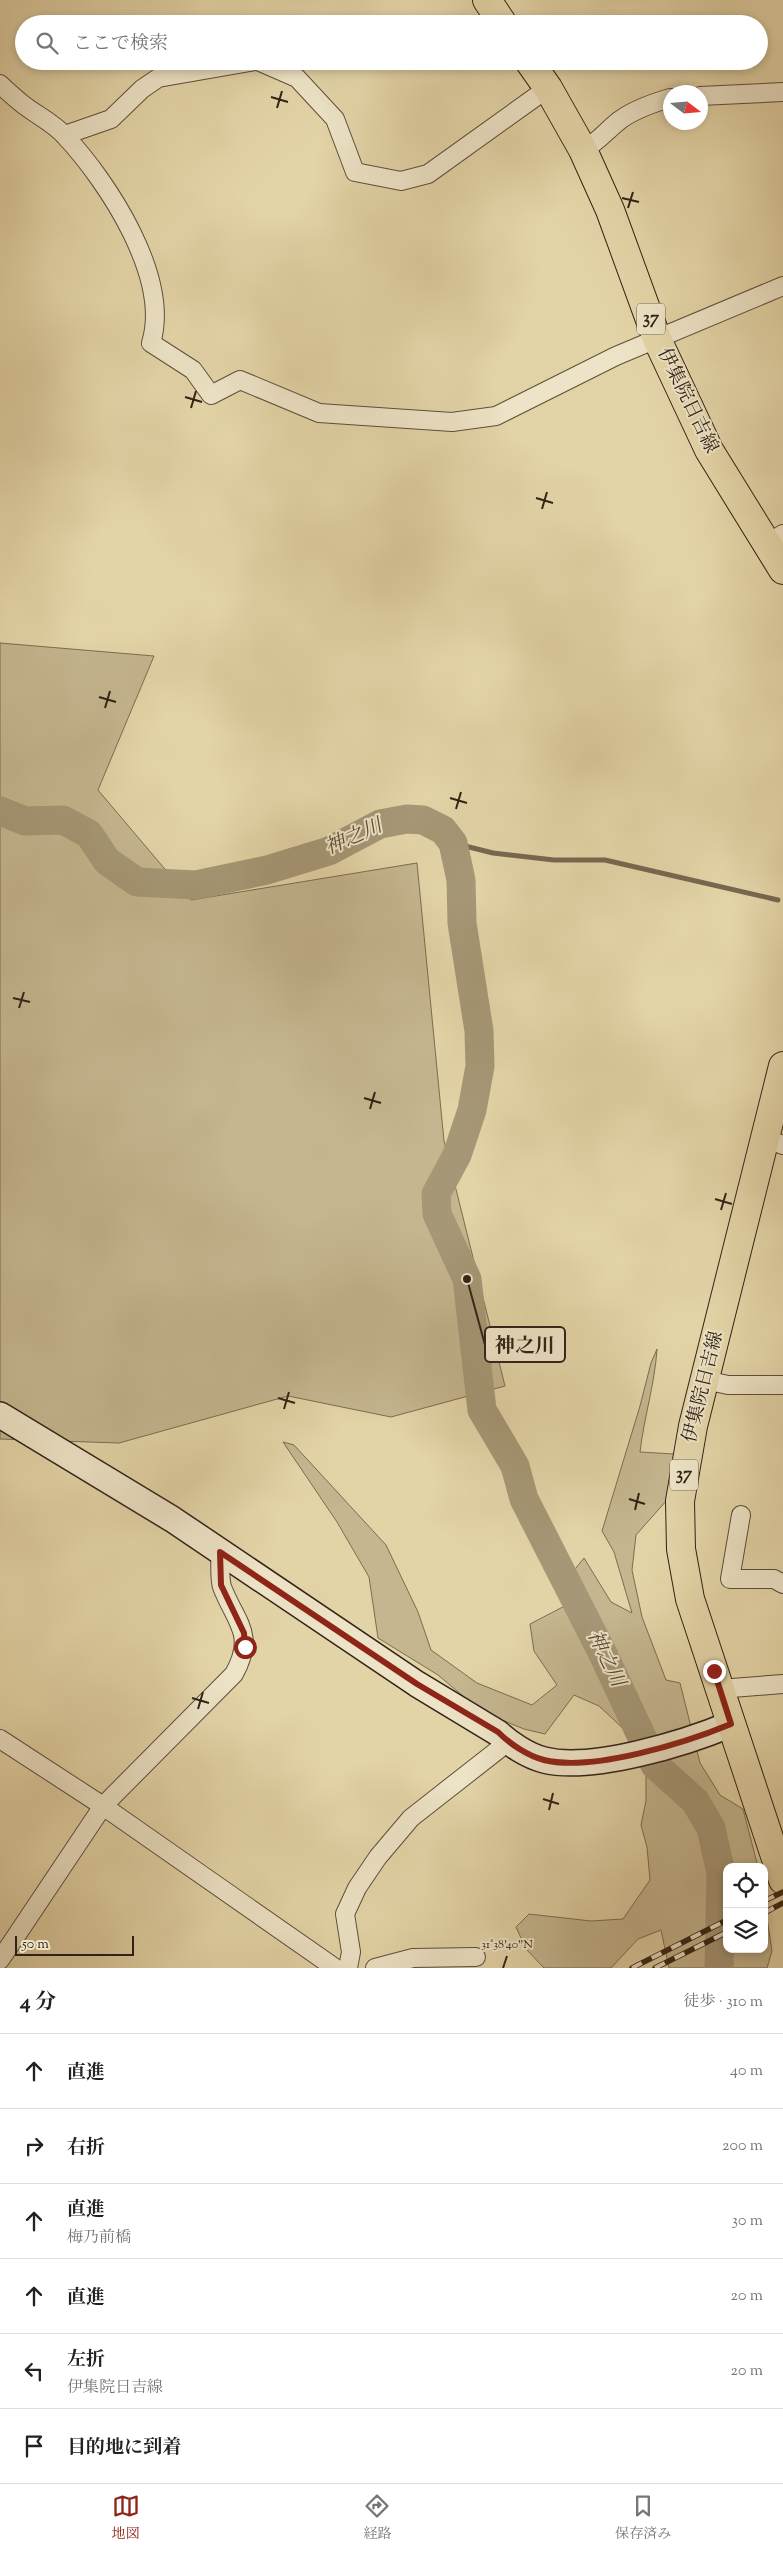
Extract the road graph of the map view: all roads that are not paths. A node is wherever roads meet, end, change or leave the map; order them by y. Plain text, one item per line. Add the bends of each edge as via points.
1 (487, 0) edge
2 (497, 15) edge
3 (204, 70) edge
4 (277, 70) edge
5 (535, 70) edge
6 (0, 84) edge
7 (548, 88) junction
8 (783, 92) edge
9 (708, 96) edge
10 (663, 100) edge
11 (64, 135) junction
12 (583, 150) junction
13 (783, 286) edge
14 (657, 339) junction
15 (775, 538) edge
16 (783, 570) edge
17 (783, 1066) edge
18 (774, 1142) edge
19 (705, 1380) junction
20 (783, 1385) edge
21 (0, 1415) edge
22 (741, 1515) dead end
23 (220, 1552) junction
24 (783, 1584) edge
25 (783, 1684) edge
26 (719, 1690) junction
27 (731, 1724) junction
28 (0, 1739) edge
29 (508, 1742) junction
30 (103, 1806) junction
31 (783, 1880) edge
32 (476, 1957) dead end
33 (0, 1960) edge
34 (335, 1968) edge
35 (348, 1968) edge
36 (375, 1968) edge

1 - 2 main road
3 - 11 street via 158,78 110,119
4 - 7 street via 296,78 334,119 355,172 401,181 428,174
5 - 7 main road, 伊集院日吉線 / 37
6 - 11 street
7 - 12 main road, 伊集院日吉線 / 37
8 - 9 street
10 - 12 street via 620,120
11 - 14 street via 103,180 121,211 148,272 157,326 151,343 193,370 211,395 240,380 319,413 452,422 496,416
12 - 14 main road, 伊集院日吉線 / 37 via 610,210
13 - 14 street
14 - 15 main road, 伊集院日吉線 / 37 via 710,450
15 - 16 main road, 伊集院日吉線 / 37
17 - 18 main road, 伊集院日吉線 / 37
18 - 19 main road, 伊集院日吉線 / 37
19 - 20 street via 728,1385
19 - 26 main road, 伊集院日吉線 / 37 via 680,1501 681,1549 690,1599
21 - 23 street
22 - 24 street via 730,1579 774,1579
23 - 29 street via 417,1684 498,1732
23 - 30 street via 221,1585 244,1633 245,1647 240,1664 234,1674
25 - 26 street
26 - 27 main road, 伊集院日吉線 / 37
27 - 29 street via 637,1754 572,1764 543,1760
27 - 31 main road, 伊集院日吉線 / 37
28 - 30 street
29 - 35 street via 411,1818 378,1857 357,1888 345,1914 351,1952
30 - 33 street
30 - 34 street
32 - 36 street via 413,1958

